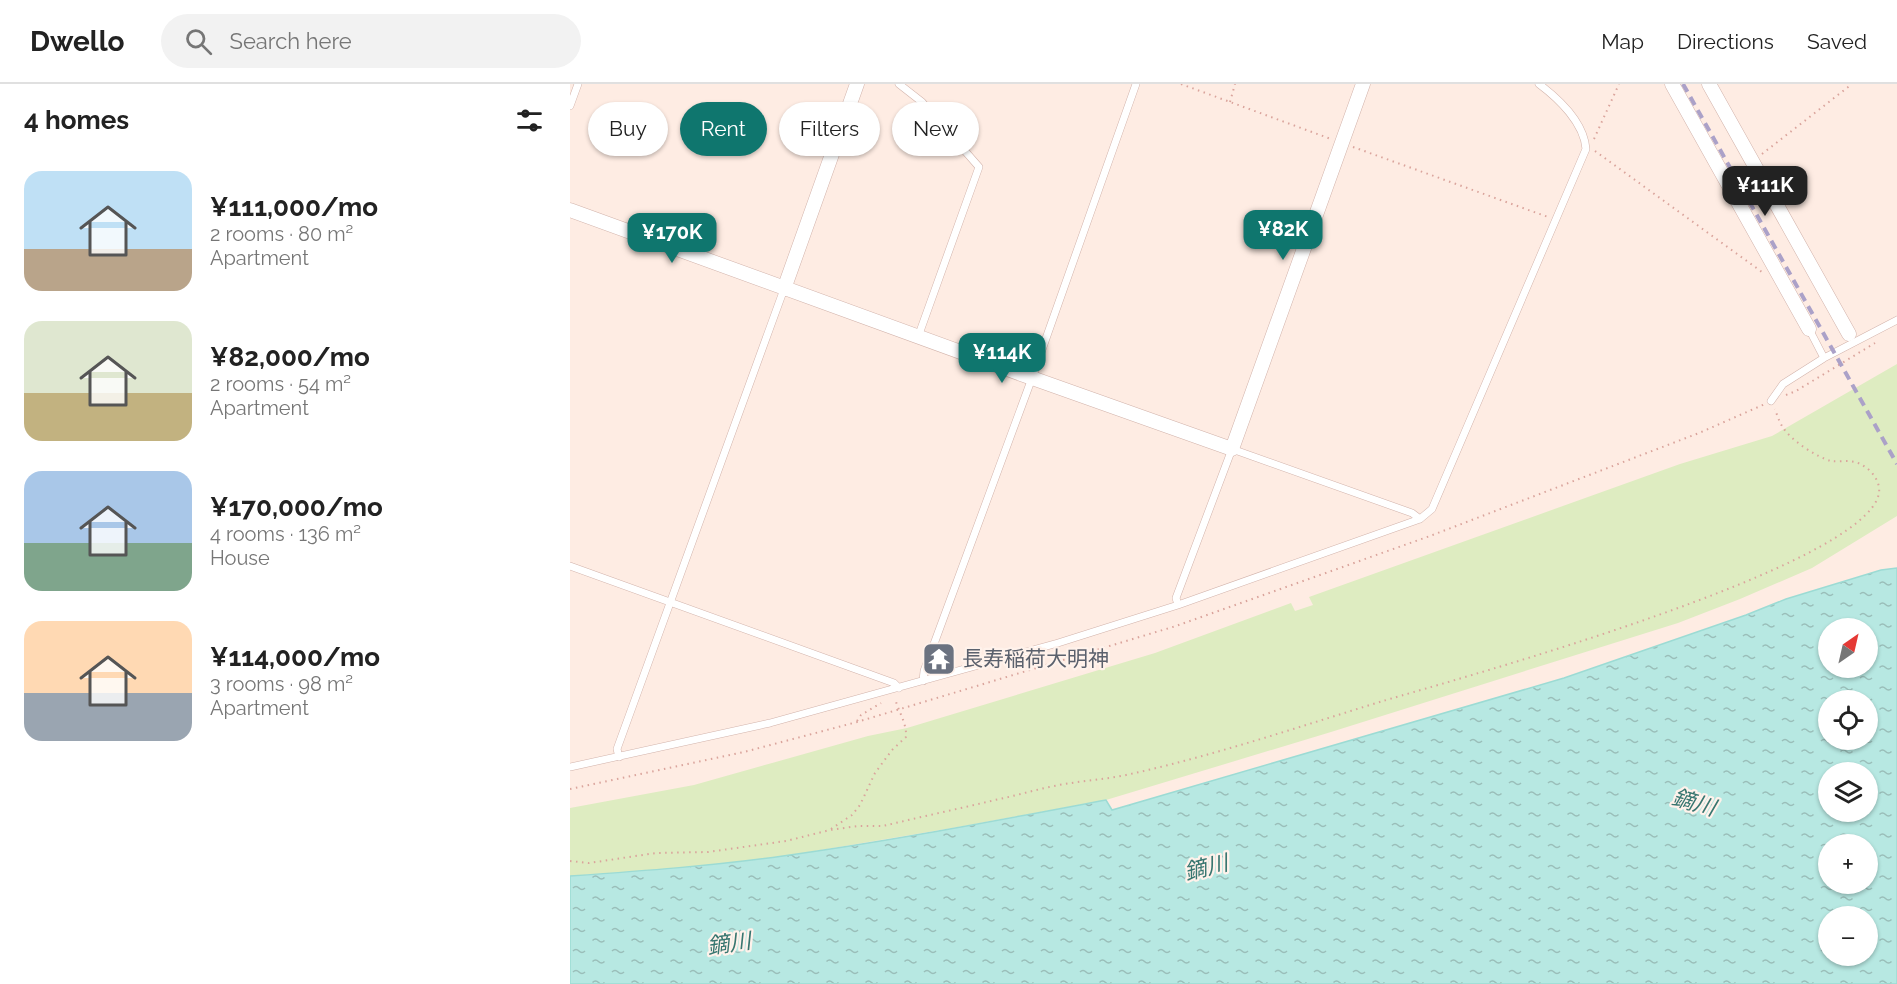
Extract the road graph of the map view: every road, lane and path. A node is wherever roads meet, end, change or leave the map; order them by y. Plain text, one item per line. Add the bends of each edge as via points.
1 (578, 84) edge
2 (856, 84) edge
3 (899, 84) edge
4 (1136, 84) edge
5 (1181, 84) edge
6 (1235, 84) edge
7 (1363, 84) edge
8 (1539, 84) edge
9 (1619, 84) edge
10 (1672, 84) edge
11 (1709, 84) edge
12 (1852, 84) edge
13 (1230, 102) junction
14 (570, 106) edge
15 (1342, 143) junction
16 (1586, 148) junction
17 (1753, 161) junction
18 (570, 210) edge
19 (1555, 219) junction
20 (1762, 272) dead end
21 (784, 289) junction
22 (1897, 320) edge
23 (1809, 328) joint
24 (1849, 334) dead end
25 (918, 337) junction
26 (1878, 341) dead end
27 (1824, 358) junction
28 (1032, 378) junction
29 (1796, 391) dead end
30 (1772, 401) joint
31 (1232, 448) junction
32 (1420, 519) junction
33 (570, 566) edge
34 (670, 602) junction
35 (1178, 605) junction
36 (923, 681) junction
37 (897, 692) junction
38 (619, 757) junction
39 (570, 767) edge
40 (830, 830) junction
41 (570, 861) edge

1 - 14 lane
2 - 21 street
3 - 25 lane via 922,102 979,167
4 - 28 lane
5 - 13 path
6 - 13 path
7 - 15 street
8 - 16 lane via 1568,111
9 - 16 path via 1596,137
10 - 23 street
11 - 17 street
12 - 17 path
13 - 15 path
15 - 19 path
15 - 31 street
16 - 19 lane
16 - 20 path via 1599,153
17 - 24 street
18 - 21 street
19 - 32 lane via 1432,509
21 - 25 street
21 - 34 lane
22 - 27 lane
23 - 27 lane
25 - 28 street
26 - 29 path
27 - 30 lane via 1783,384
28 - 31 street
28 - 36 lane
30 - 40 path via 1782,428 1796,441 1830,460 1856,462 1871,471 1880,491 1874,506 1840,535 1742,584 1553,650 1218,752 883,826
31 - 32 lane
31 - 35 lane via 1176,598
32 - 35 lane
33 - 34 lane
34 - 37 lane via 894,683
34 - 38 lane via 617,749
35 - 36 lane
36 - 37 lane
37 - 38 lane
37 - 40 path via 906,737 875,773 860,806
38 - 39 lane
40 - 41 path via 786,841 708,852 656,853 589,863

